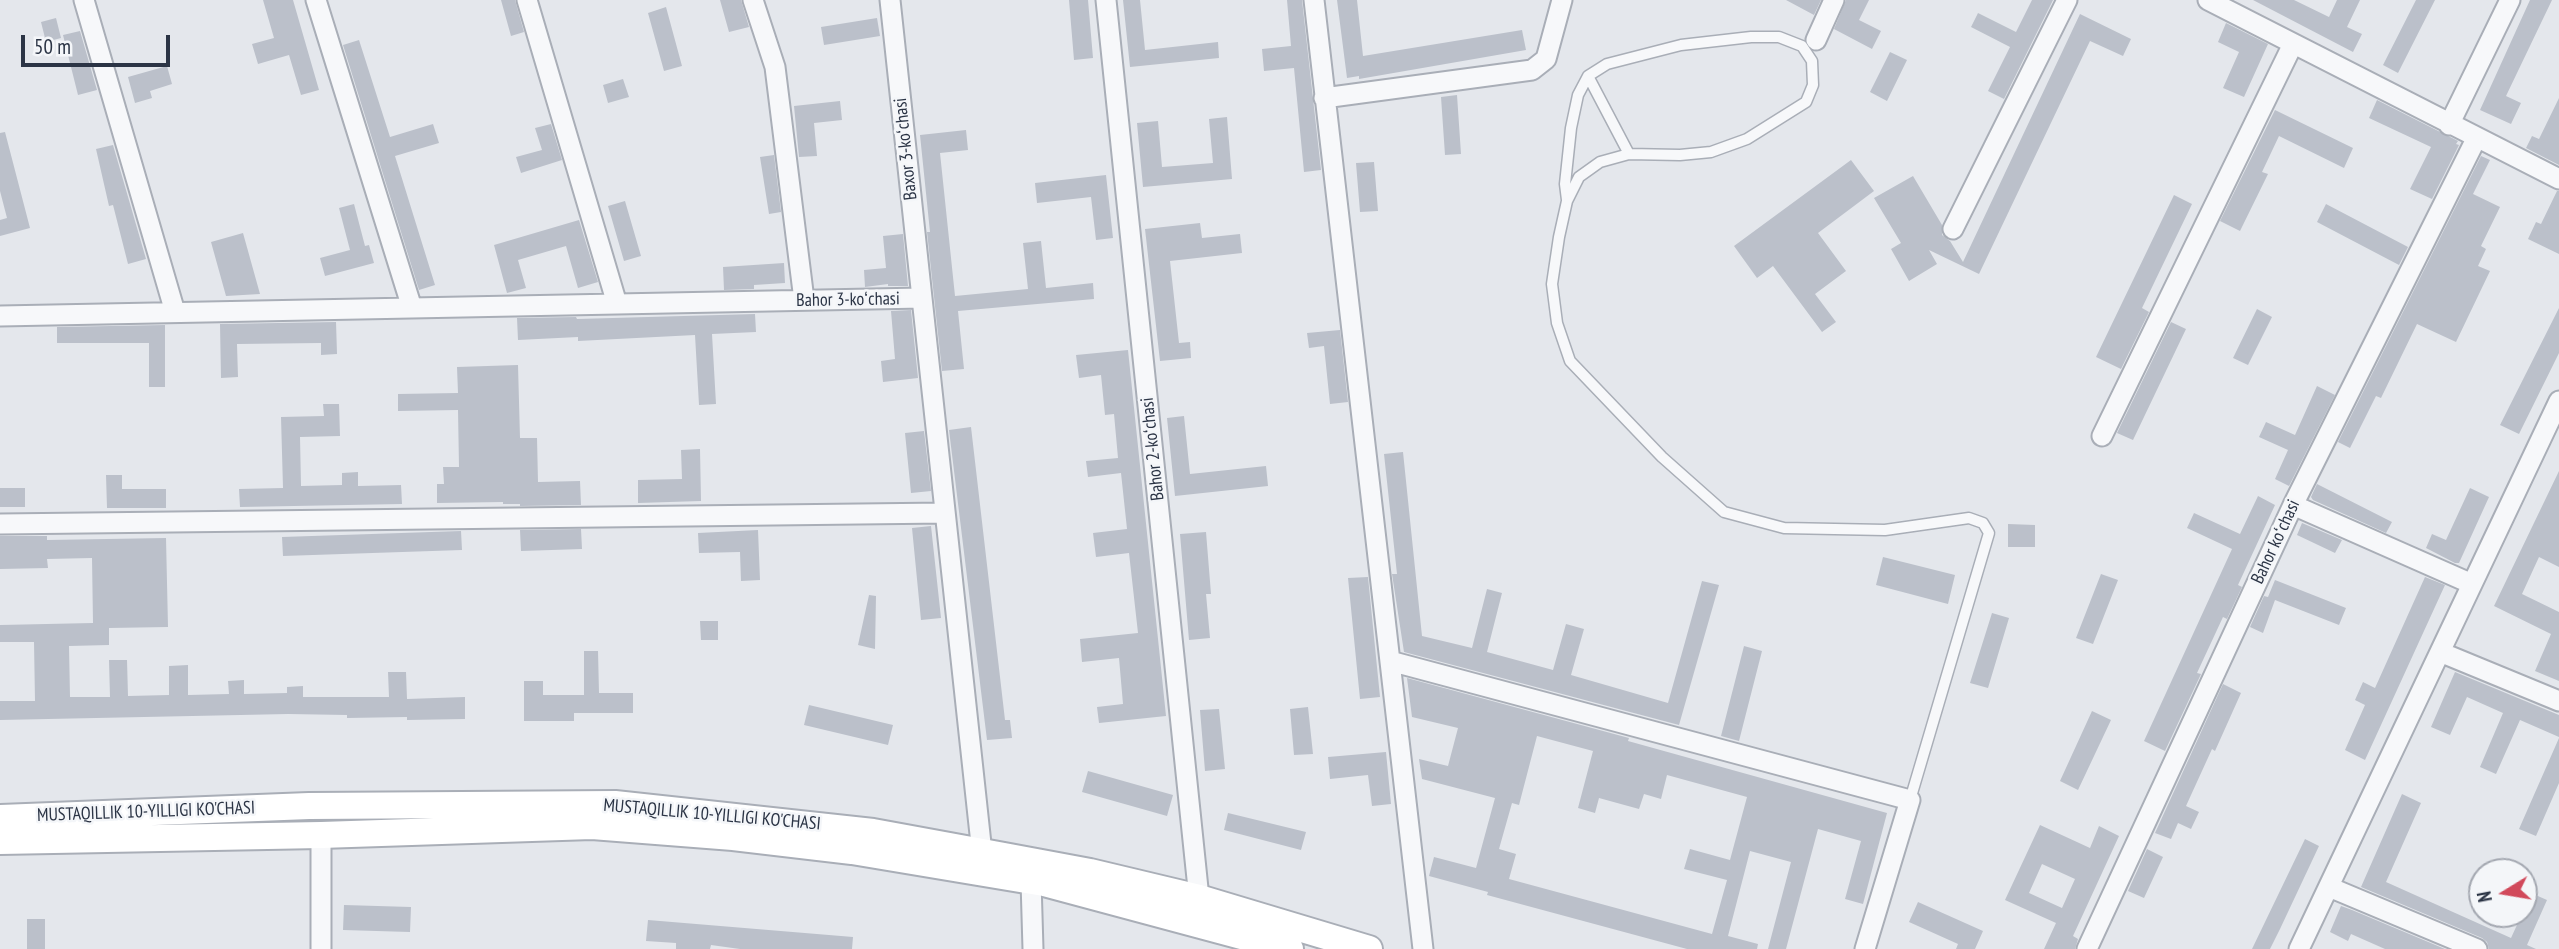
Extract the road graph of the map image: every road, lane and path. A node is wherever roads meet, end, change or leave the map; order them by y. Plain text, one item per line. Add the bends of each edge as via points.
1 (84, 0) edge
2 (316, 0) edge
3 (527, 0) edge
4 (753, 0) edge
5 (890, 0) edge
6 (1106, 0) edge
7 (1314, 0) edge
8 (1562, 0) edge
9 (1834, 0) edge
10 (2067, 0) edge
11 (2208, 0) edge
12 (2510, 0) edge
13 (1816, 40) dead end
14 (2292, 44) junction
15 (1588, 76) junction
16 (1324, 98) junction
17 (2449, 125) junction
18 (2476, 139) junction
19 (1629, 154) junction
20 (2559, 179) edge
21 (1567, 201) junction
22 (1953, 229) dead end
23 (922, 298) junction
24 (804, 300) junction
25 (617, 304) junction
26 (412, 308) junction
27 (175, 312) junction
28 (0, 316) edge
29 (2558, 404) edge
30 (2102, 436) dead end
31 (2293, 505) junction
32 (945, 513) junction
33 (0, 524) edge
34 (2473, 584) junction
35 (2440, 652) junction
36 (1390, 661) junction
37 (2559, 701) edge
38 (1910, 800) junction
39 (0, 818) edge
40 (321, 835) junction
41 (0, 841) edge
42 (982, 853) junction
43 (1031, 881) junction
44 (2329, 887) junction
45 (1199, 898) junction
46 (321, 949) edge
47 (1033, 949) edge
48 (1290, 949) edge
49 (1368, 949) edge
50 (1423, 949) edge
51 (1865, 949) edge
52 (2087, 949) edge
53 (2300, 949) edge
54 (2477, 949) edge

1 - 27 street
2 - 26 street
3 - 25 street
4 - 24 street via 775,66
5 - 23 street, Baxor 3-koʻchasi
6 - 45 street, Bahor 2-koʻchasi
7 - 16 street
8 - 16 street via 1546,59 1531,70
9 - 13 street
10 - 22 street
11 - 14 street
12 - 17 street
14 - 17 street
14 - 30 street
15 - 19 lane
15 - 19 lane via 1607,64 1647,52 1751,37 1779,37 1802,46 1812,61 1813,85 1807,102 1747,139 1711,152
15 - 21 lane via 1578,95 1571,128 1564,184
16 - 36 street
17 - 18 street
18 - 20 street
18 - 31 street, Bahor koʻchasi
19 - 21 lane via 1600,162 1579,177
21 - 38 lane via 1552,284 1557,323 1570,361 1662,457 1724,512 1784,528 1885,530 1969,517 1983,523 1989,533
23 - 24 street, Bahor 3-koʻchasi
23 - 32 street, Bahor 3-koʻchasi
24 - 25 street, Bahor 3-koʻchasi
25 - 26 street, Bahor 3-koʻchasi
26 - 27 street, Bahor 3-koʻchasi
27 - 28 street, Bahor 3-koʻchasi
29 - 34 street
31 - 34 street
31 - 52 street, Bahor koʻchasi
32 - 33 street
32 - 42 street, Bahor 3-koʻchasi
34 - 35 street
35 - 37 street
35 - 44 street
36 - 38 street
36 - 50 street
38 - 51 street
39 - 42 main road, MUSTAQILLIK 10-YILLIGI KO'CHASI via 309,806 615,804 873,832
40 - 41 main road, MUSTAQILLIK 10-YILLIGI KO'CHASI
40 - 43 main road, MUSTAQILLIK 10-YILLIGI KO'CHASI via 592,826 852,851
40 - 46 street
42 - 45 main road, MUSTAQILLIK 10-YILLIGI KO'CHASI
43 - 47 street
43 - 48 main road, MUSTAQILLIK 10-YILLIGI KO'CHASI
44 - 53 street
44 - 54 street
45 - 49 main road, MUSTAQILLIK 10-YILLIGI KO'CHASI

